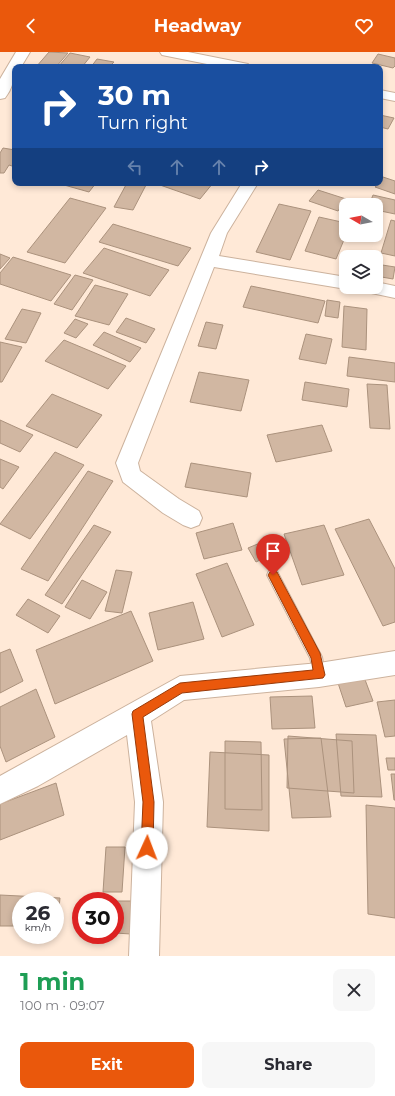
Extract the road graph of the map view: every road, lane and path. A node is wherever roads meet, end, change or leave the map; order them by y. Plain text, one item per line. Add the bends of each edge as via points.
1 (23, 52) edge
2 (167, 52) edge
3 (16, 64) edge
4 (228, 64) edge
5 (12, 71) edge
6 (0, 95) edge
7 (383, 95) edge
8 (395, 97) edge
9 (248, 186) edge
10 (208, 260) junction
11 (339, 282) edge
12 (383, 290) edge
13 (395, 292) edge
14 (191, 518) dead end
15 (273, 575) dead end
16 (395, 663) edge
17 (319, 675) junction
18 (137, 714) junction
19 (0, 790) edge
20 (144, 956) edge

1 - 3 street
2 - 4 street
5 - 6 street
7 - 8 street
9 - 10 street via 219,233
10 - 11 street
10 - 14 street via 127,463 131,476
12 - 13 street
15 - 17 lane via 316,657
16 - 17 street
17 - 18 street via 180,688
18 - 19 street
18 - 20 street via 149,802

